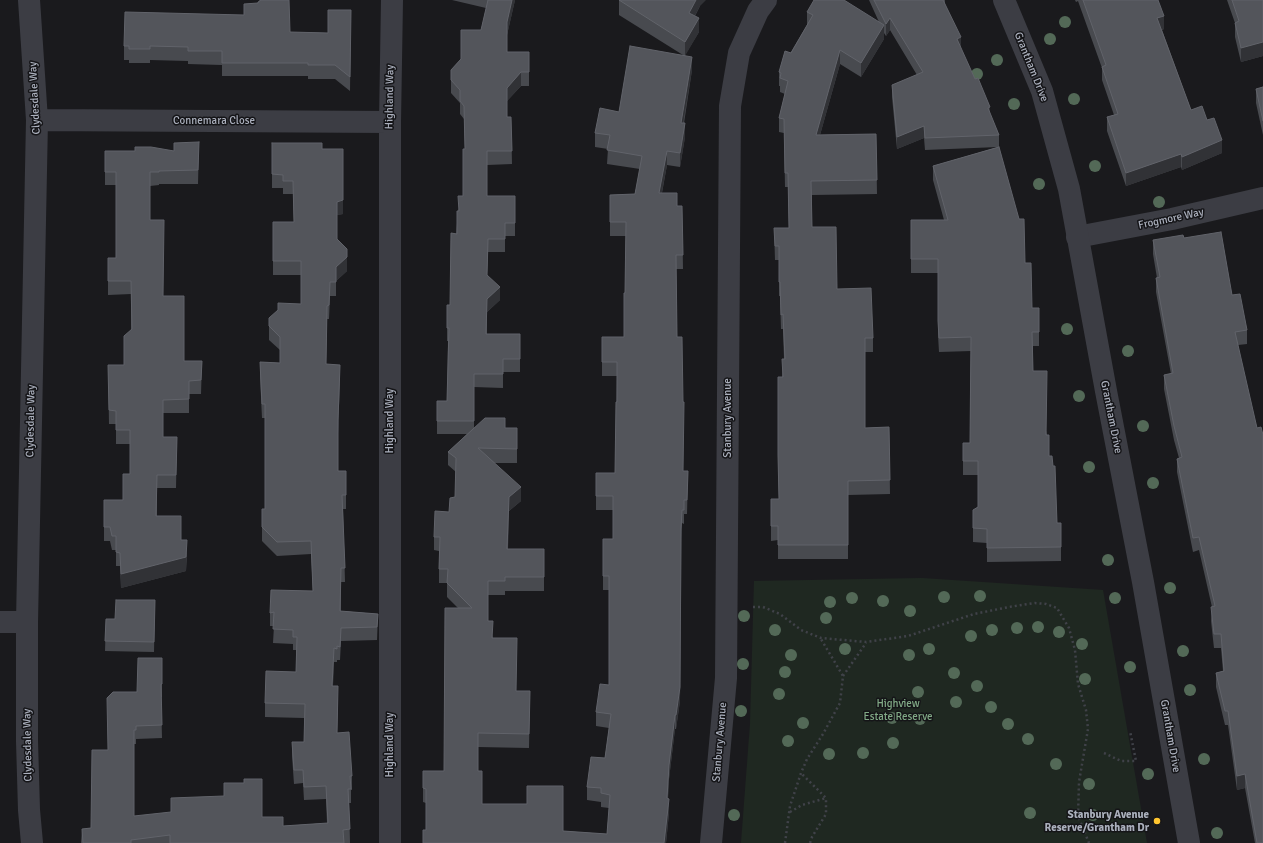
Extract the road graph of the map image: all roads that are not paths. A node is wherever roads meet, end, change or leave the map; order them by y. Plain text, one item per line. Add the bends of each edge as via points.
1 (29, 0) edge
2 (392, 0) edge
3 (766, 0) edge
4 (1004, 0) edge
5 (37, 120) junction
6 (390, 122) junction
7 (1263, 198) edge
8 (1078, 237) junction
9 (0, 622) edge
10 (27, 622) junction
11 (32, 843) edge
12 (390, 843) edge
13 (711, 843) edge
14 (1189, 843) edge

1 - 5 street, Clydesdale Way
2 - 6 street, Highland Way
3 - 13 street, Stanbury Avenue via 758,11 739,53 730,106 726,678
4 - 8 street, Grantham Drive via 1042,91 1069,189
5 - 6 street, Connemara Close
5 - 10 street, Clydesdale Way
6 - 12 street, Highland Way
7 - 8 street, Frogmore Way via 1172,220
8 - 14 street, Grantham Drive via 1144,582
9 - 10 street
10 - 11 street, Clydesdale Way via 29,810

